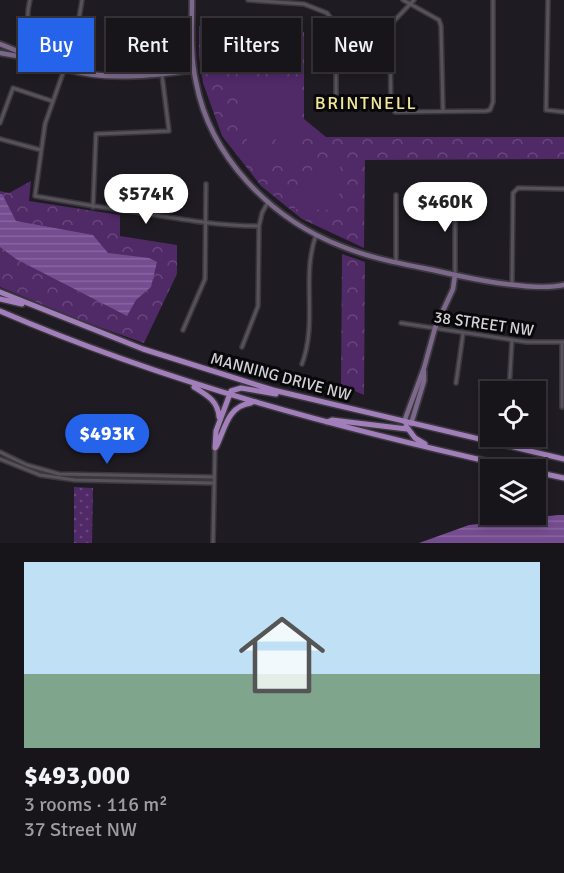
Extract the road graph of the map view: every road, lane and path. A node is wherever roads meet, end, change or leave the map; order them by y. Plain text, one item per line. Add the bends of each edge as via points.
1 (30, 0) edge
2 (82, 0) edge
3 (192, 0) edge
4 (248, 0) edge
5 (403, 0) edge
6 (414, 0) edge
7 (493, 0) edge
8 (548, 0) edge
9 (304, 2) edge
10 (410, 5) junction
11 (29, 18) edge
12 (79, 18) edge
13 (0, 44) edge
14 (18, 50) edge
15 (0, 53) edge
16 (18, 58) edge
17 (194, 70) junction
18 (62, 72) edge
19 (80, 72) edge
20 (162, 75) junction
21 (52, 101) junction
22 (336, 108) dead end
23 (443, 111) junction
24 (564, 112) edge
25 (0, 123) edge
26 (0, 139) edge
27 (41, 150) junction
28 (206, 184) dead end
29 (149, 187) dead end
30 (564, 189) edge
31 (455, 190) dead end
32 (396, 195) dead end
33 (268, 202) junction
34 (93, 207) junction
35 (147, 214) junction
36 (206, 223) junction
37 (259, 226) junction
38 (316, 235) junction
39 (396, 262) junction
40 (455, 275) junction
41 (512, 283) junction
42 (564, 285) edge
43 (0, 292) edge
44 (0, 299) edge
45 (32, 306) junction
46 (0, 311) edge
47 (401, 322) dead end
48 (435, 328) junction
49 (183, 330) dead end
50 (463, 333) junction
51 (512, 340) junction
52 (563, 342) edge
53 (242, 347) dead end
54 (302, 364) dead end
55 (424, 368) junction
56 (510, 381) edge
57 (185, 382) junction
58 (456, 383) dead end
59 (287, 394) junction
60 (228, 395) junction
61 (256, 404) junction
62 (562, 406) dead end
63 (325, 422) junction
64 (404, 422) junction
65 (218, 424) junction
66 (409, 426) junction
67 (215, 448) junction
68 (431, 448) junction
69 (0, 452) edge
70 (0, 459) edge
71 (480, 459) edge
72 (564, 459) edge
73 (546, 474) edge
74 (564, 476) edge
75 (213, 477) junction
76 (213, 483) junction
77 (213, 543) edge

1 - 11 street
2 - 12 street
3 - 17 street
4 - 9 street
5 - 10 street
6 - 10 street
7 - 23 street via 490,110
8 - 24 street via 546,110
9 - 22 street via 327,13 336,25
10 - 23 street via 440,20
10 - 23 street via 390,31 391,110
13 - 14 street
15 - 16 street
17 - 20 street
17 - 33 street via 202,108 215,136 242,175
18 - 21 street
19 - 20 street
20 - 34 street via 169,131 96,134
21 - 25 street via 13,88
21 - 27 street
26 - 27 street
27 - 34 street via 35,196
28 - 36 street
29 - 35 street
30 - 41 street via 514,191
31 - 40 street
32 - 39 street
33 - 37 street
33 - 38 street
34 - 35 street
35 - 36 street
36 - 37 street
36 - 49 street via 205,279
37 - 53 street via 258,306
38 - 39 street via 350,250
38 - 54 street via 310,259 310,336
39 - 40 street
40 - 41 street
40 - 48 street via 453,289
41 - 42 street via 534,287
43 - 45 main road, MANNING DRIVE NW
44 - 45 main road
45 - 59 main road, MANNING DRIVE NW via 111,337
46 - 57 main road, MANNING DRIVE NW
47 - 48 street, 38 STREET NW
48 - 50 street, 38 STREET NW
48 - 55 street
50 - 51 street, 38 STREET NW
50 - 58 street
51 - 52 street, 38 STREET NW
51 - 56 street
52 - 62 street
55 - 64 street
55 - 66 street via 424,381
57 - 60 main road, MANNING DRIVE NW
57 - 65 main road via 211,398 217,407
59 - 60 main road via 235,388
59 - 64 main road, MANNING DRIVE NW
60 - 61 main road, MANNING DRIVE NW
60 - 65 main road
61 - 63 main road, MANNING DRIVE NW
61 - 67 main road via 248,403 234,410
63 - 66 main road
63 - 68 main road, MANNING DRIVE NW
64 - 66 main road
65 - 67 main road
66 - 68 main road via 415,438
66 - 72 main road
67 - 75 street
68 - 71 main road, MANNING DRIVE NW
69 - 75 street via 59,474
70 - 76 street via 40,475 75,480
73 - 74 main road
75 - 76 street
76 - 77 street

